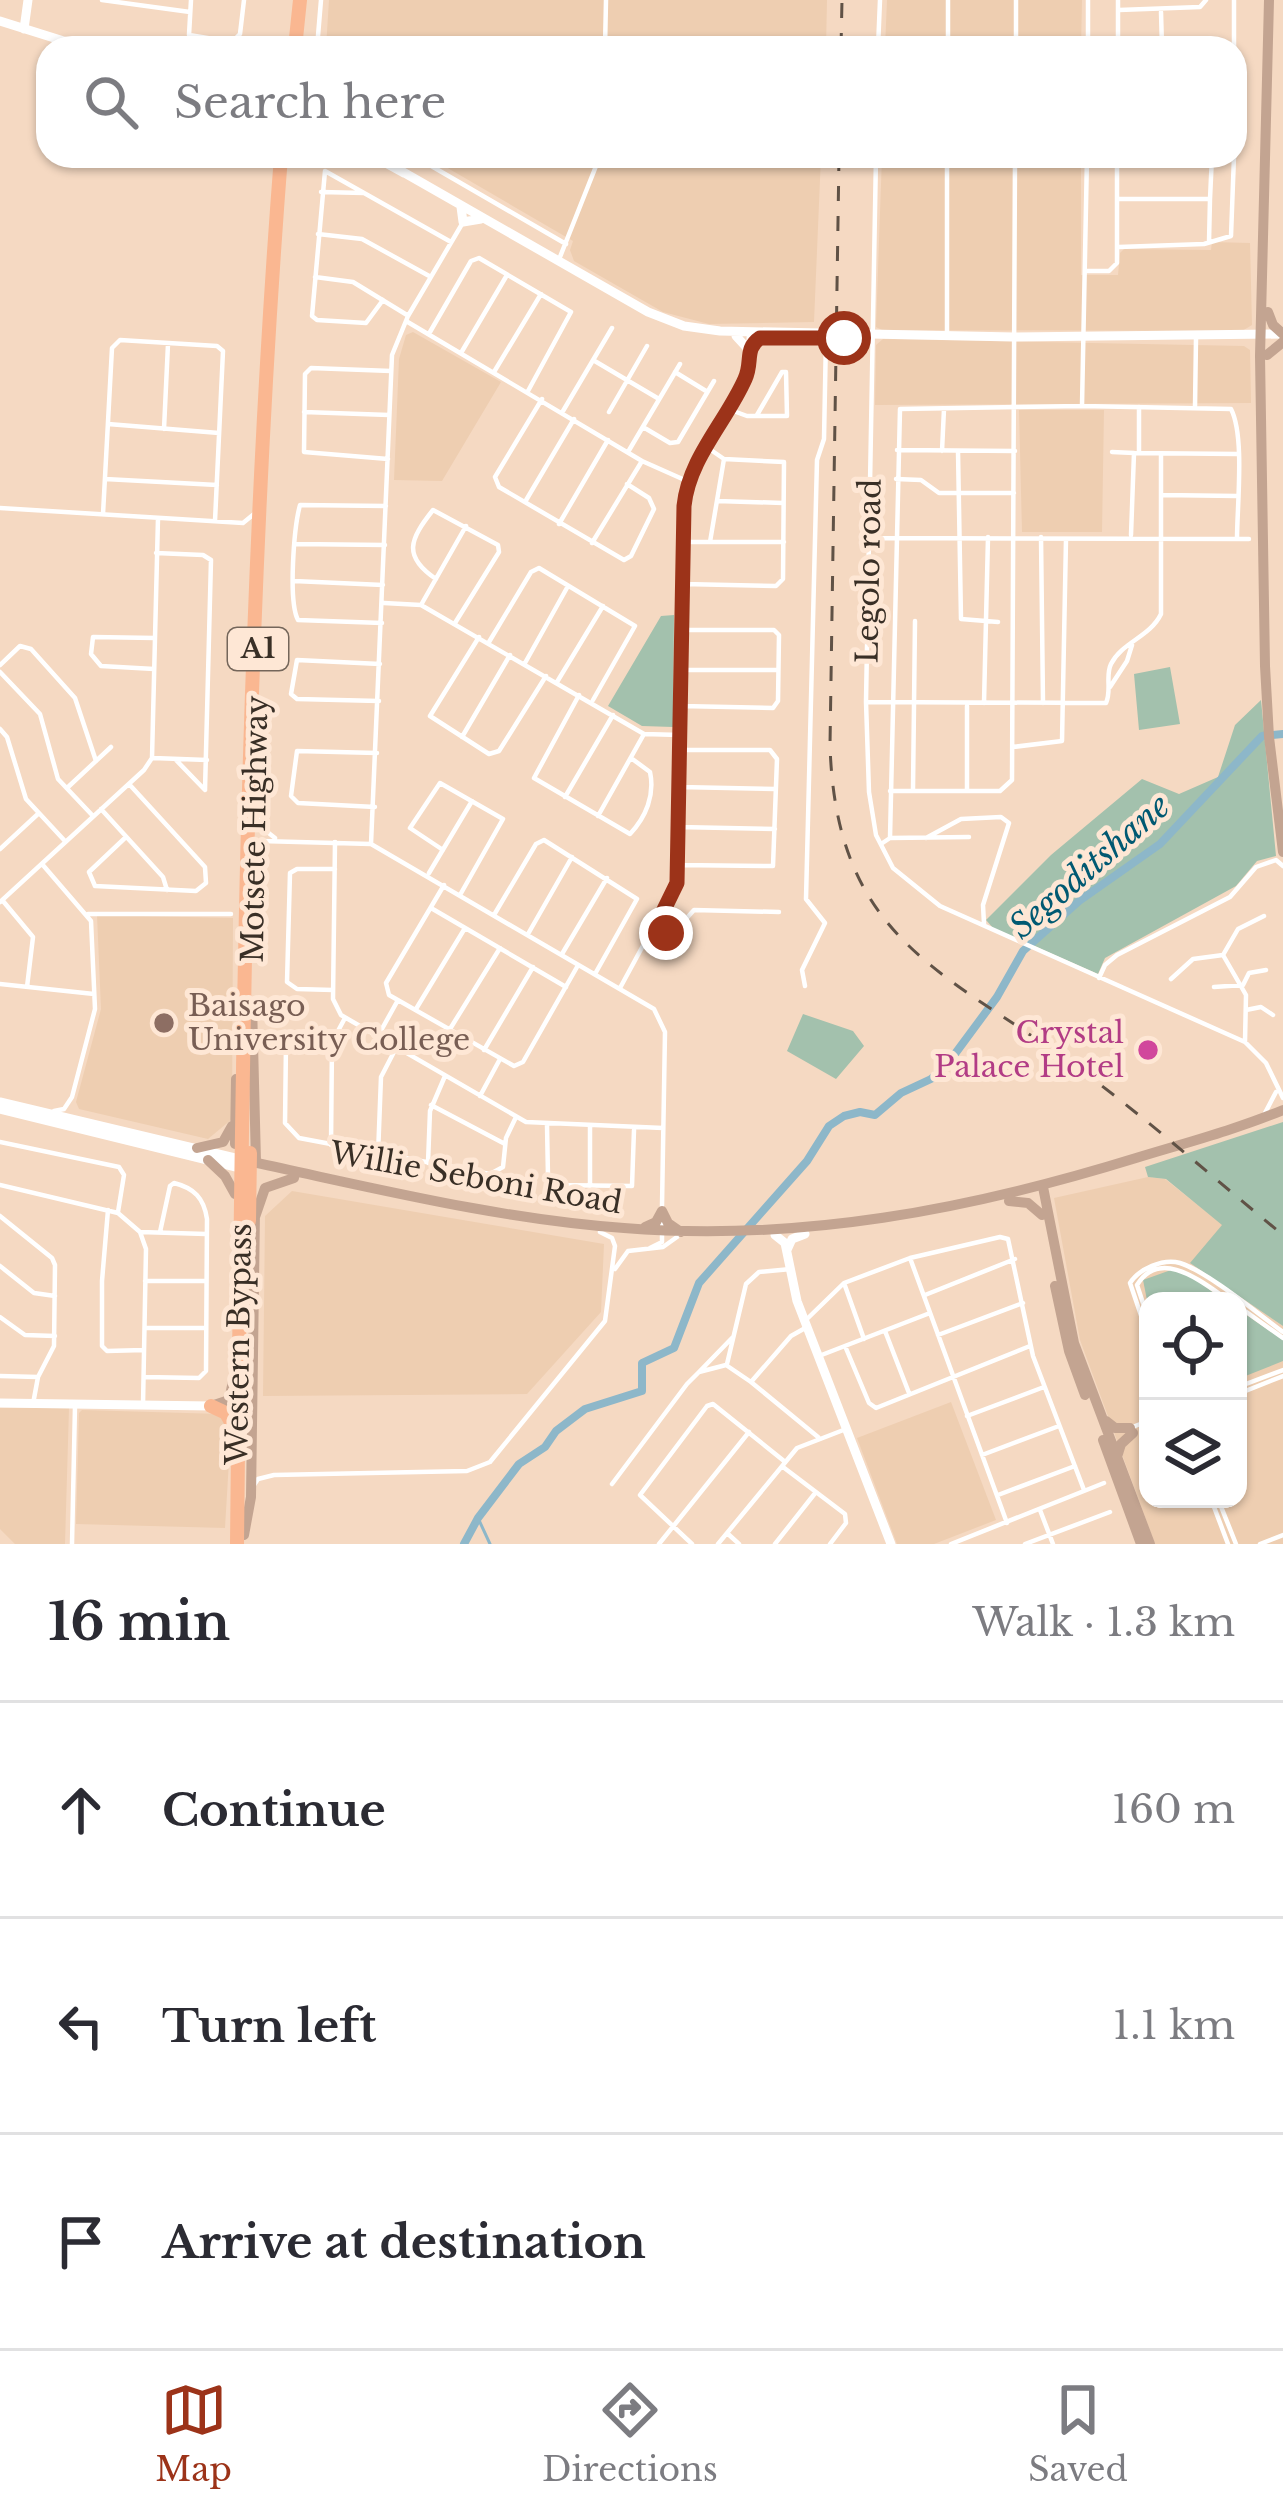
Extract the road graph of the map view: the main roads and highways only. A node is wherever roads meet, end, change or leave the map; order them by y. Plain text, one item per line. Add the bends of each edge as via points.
1 (28, 0) edge
2 (297, 0) edge
3 (1271, 0) edge
4 (0, 21) edge
5 (24, 29) junction
6 (47, 36) edge
7 (294, 36) edge
8 (283, 168) edge
9 (283, 168) edge
10 (396, 168) edge
11 (466, 212) junction
12 (559, 256) junction
13 (647, 314) junction
14 (875, 336) junction
15 (1259, 337) junction
16 (748, 338) junction
17 (1283, 339) edge
18 (1271, 738) junction
19 (1283, 816) edge
20 (1283, 852) edge
21 (244, 949) junction
22 (0, 1106) edge
23 (1283, 1113) edge
24 (235, 1115) junction
25 (197, 1148) junction
26 (243, 1149) junction
27 (1177, 1149) junction
28 (208, 1160) junction
29 (256, 1167) junction
30 (289, 1173) junction
31 (1063, 1186) junction
32 (241, 1189) junction
33 (1040, 1190) junction
34 (1009, 1201) junction
35 (1045, 1214) junction
36 (255, 1217) junction
37 (636, 1229) junction
38 (671, 1234) junction
39 (761, 1234) junction
40 (805, 1234) junction
41 (775, 1235) junction
42 (787, 1250) junction
43 (233, 1342) junction
44 (239, 1381) junction
45 (0, 1403) edge
46 (211, 1406) junction
47 (1100, 1414) junction
48 (238, 1439) junction
49 (1107, 1441) junction
50 (1114, 1463) junction
51 (1120, 1490) junction
52 (242, 1541) edge
53 (891, 1544) edge
54 (1145, 1544) edge

1 - 5 main road
2 - 7 highway
3 - 15 main road
4 - 5 main road
5 - 6 main road
8 - 21 highway, Motsete Highway / A1 via 255,542
9 - 26 highway, Motsete Highway / A1 via 262,523
10 - 11 main road
11 - 12 main road
11 - 12 main road
12 - 13 main road
12 - 13 main road
13 - 16 main road via 686,330
14 - 15 main road
14 - 16 main road
14 - 16 main road
15 - 17 main road
15 - 17 main road
15 - 17 main road via 1273,325
15 - 18 main road
18 - 19 main road
18 - 20 main road
21 - 24 main road
21 - 26 highway, Motsete Highway / A1
22 - 25 main road
22 - 28 main road
23 - 27 main road
23 - 27 main road
24 - 25 main road via 223,1142
24 - 26 main road
25 - 26 main road
26 - 28 main road
26 - 29 main road, Willie Seboni Road
26 - 29 main road
26 - 30 main road
26 - 32 highway, Western Bypass / A1
26 - 32 main road
27 - 31 main road
27 - 33 main road
28 - 32 main road
29 - 30 main road, Willie Seboni Road
29 - 36 main road
30 - 36 main road via 265,1188
30 - 37 main road, Willie Seboni Road
30 - 38 main road, Willie Seboni Road via 544,1225
31 - 33 main road
31 - 35 main road
32 - 43 main road
32 - 44 highway, Western Bypass / A1
32 - 52 highway, Western Bypass / A1
33 - 34 main road
33 - 35 main road
33 - 39 main road
34 - 35 main road
34 - 40 main road
35 - 47 main road via 1074,1343
35 - 49 main road via 1069,1351
36 - 52 main road via 250,1497
37 - 38 main road, Willie Seboni Road
37 - 38 main road via 662,1211
38 - 39 main road, Willie Seboni Road
39 - 41 main road
40 - 41 main road
40 - 42 main road
41 - 42 main road
42 - 53 main road via 806,1324
43 - 44 main road
43 - 46 main road via 232,1395
44 - 48 highway, Western Bypass / A1
45 - 46 main road
46 - 48 highway via 230,1417
47 - 49 main road
47 - 50 main road via 1132,1431
48 - 52 highway, Western Bypass / A1
49 - 50 main road
50 - 51 main road
50 - 51 main road via 1104,1483
50 - 54 main road
51 - 54 main road

